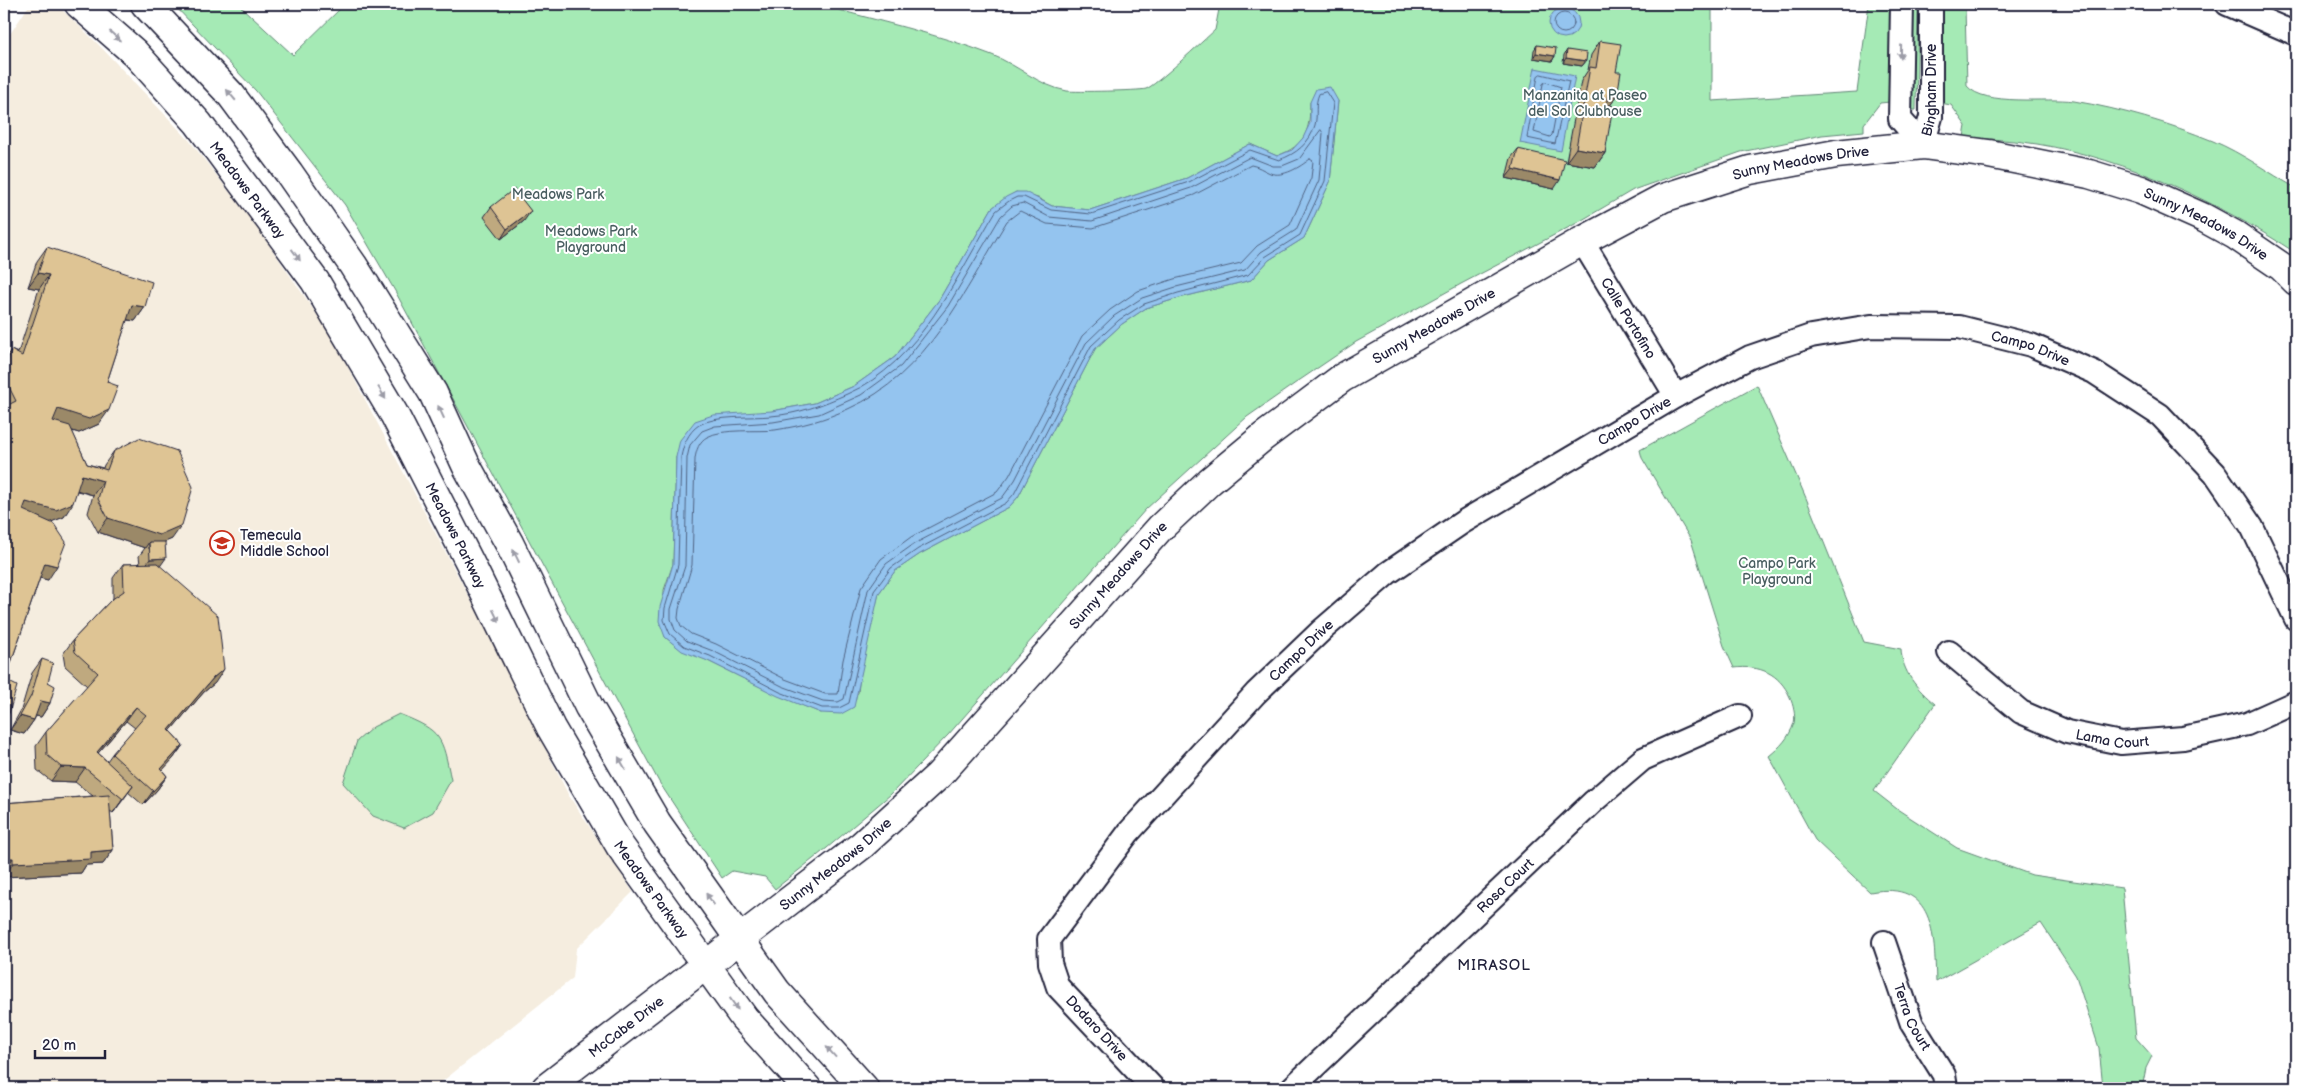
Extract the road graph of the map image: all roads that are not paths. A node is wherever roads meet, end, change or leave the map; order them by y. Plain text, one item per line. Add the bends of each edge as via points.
1 (145, 4) edge
2 (1902, 4) edge
3 (1931, 4) edge
4 (2227, 4) edge
5 (88, 7) edge
6 (2296, 34) edge
7 (1923, 145) junction
8 (1582, 241) junction
9 (2296, 282) edge
10 (1676, 396) junction
11 (2296, 619) edge
12 (1949, 652) dead end
13 (2296, 702) edge
14 (1740, 716) dead end
15 (738, 939) junction
16 (1884, 942) dead end
17 (1050, 963) joint
18 (706, 964) junction
19 (546, 1088) edge
20 (807, 1088) edge
21 (864, 1088) edge
22 (1153, 1088) edge
23 (1292, 1088) edge
24 (1946, 1088) edge

15 -> 1 main road via 657,823 589,707 433,393 353,265 231,95
2 -> 7 street, Bingham Drive via 1900,119
3 - 7 street, Bingham Drive via 1931,116
4 - 6 street
5 -> 18 main road, Meadows Parkway via 198,123 315,282 394,414 551,728 620,846
7 - 8 main road, Sunny Meadows Drive via 1836,154 1750,170 1664,198
7 - 9 main road, Sunny Meadows Drive via 2089,174 2141,190 2235,235 2282,267
8 - 10 street, Calle Portofino
8 - 15 main road, Sunny Meadows Drive via 1342,378 1263,437 1160,528 939,775 862,845
10 - 11 street, Campo Drive via 1750,357 1812,336 1871,326 1959,327 2031,344 2094,372 2160,415 2215,473 2247,520
10 - 17 street, Campo Drive via 1463,522 1388,573 1322,630 1256,693 1129,832 1049,939
12 - 13 street, Lama Court via 2021,712 2068,732 2121,742 2183,738 2247,724
14 - 23 street, Rosa Court via 1643,759 1594,801
15 - 18 main road, Sunny Meadows Drive
21 -> 15 main road via 777,992
16 - 24 street, Terra Court via 1912,1024 1944,1075
17 - 22 street, Dodaro Drive via 1058,987
18 - 19 main road, McCabe Drive
18 -> 20 main road, Meadows Parkway via 744,1018

